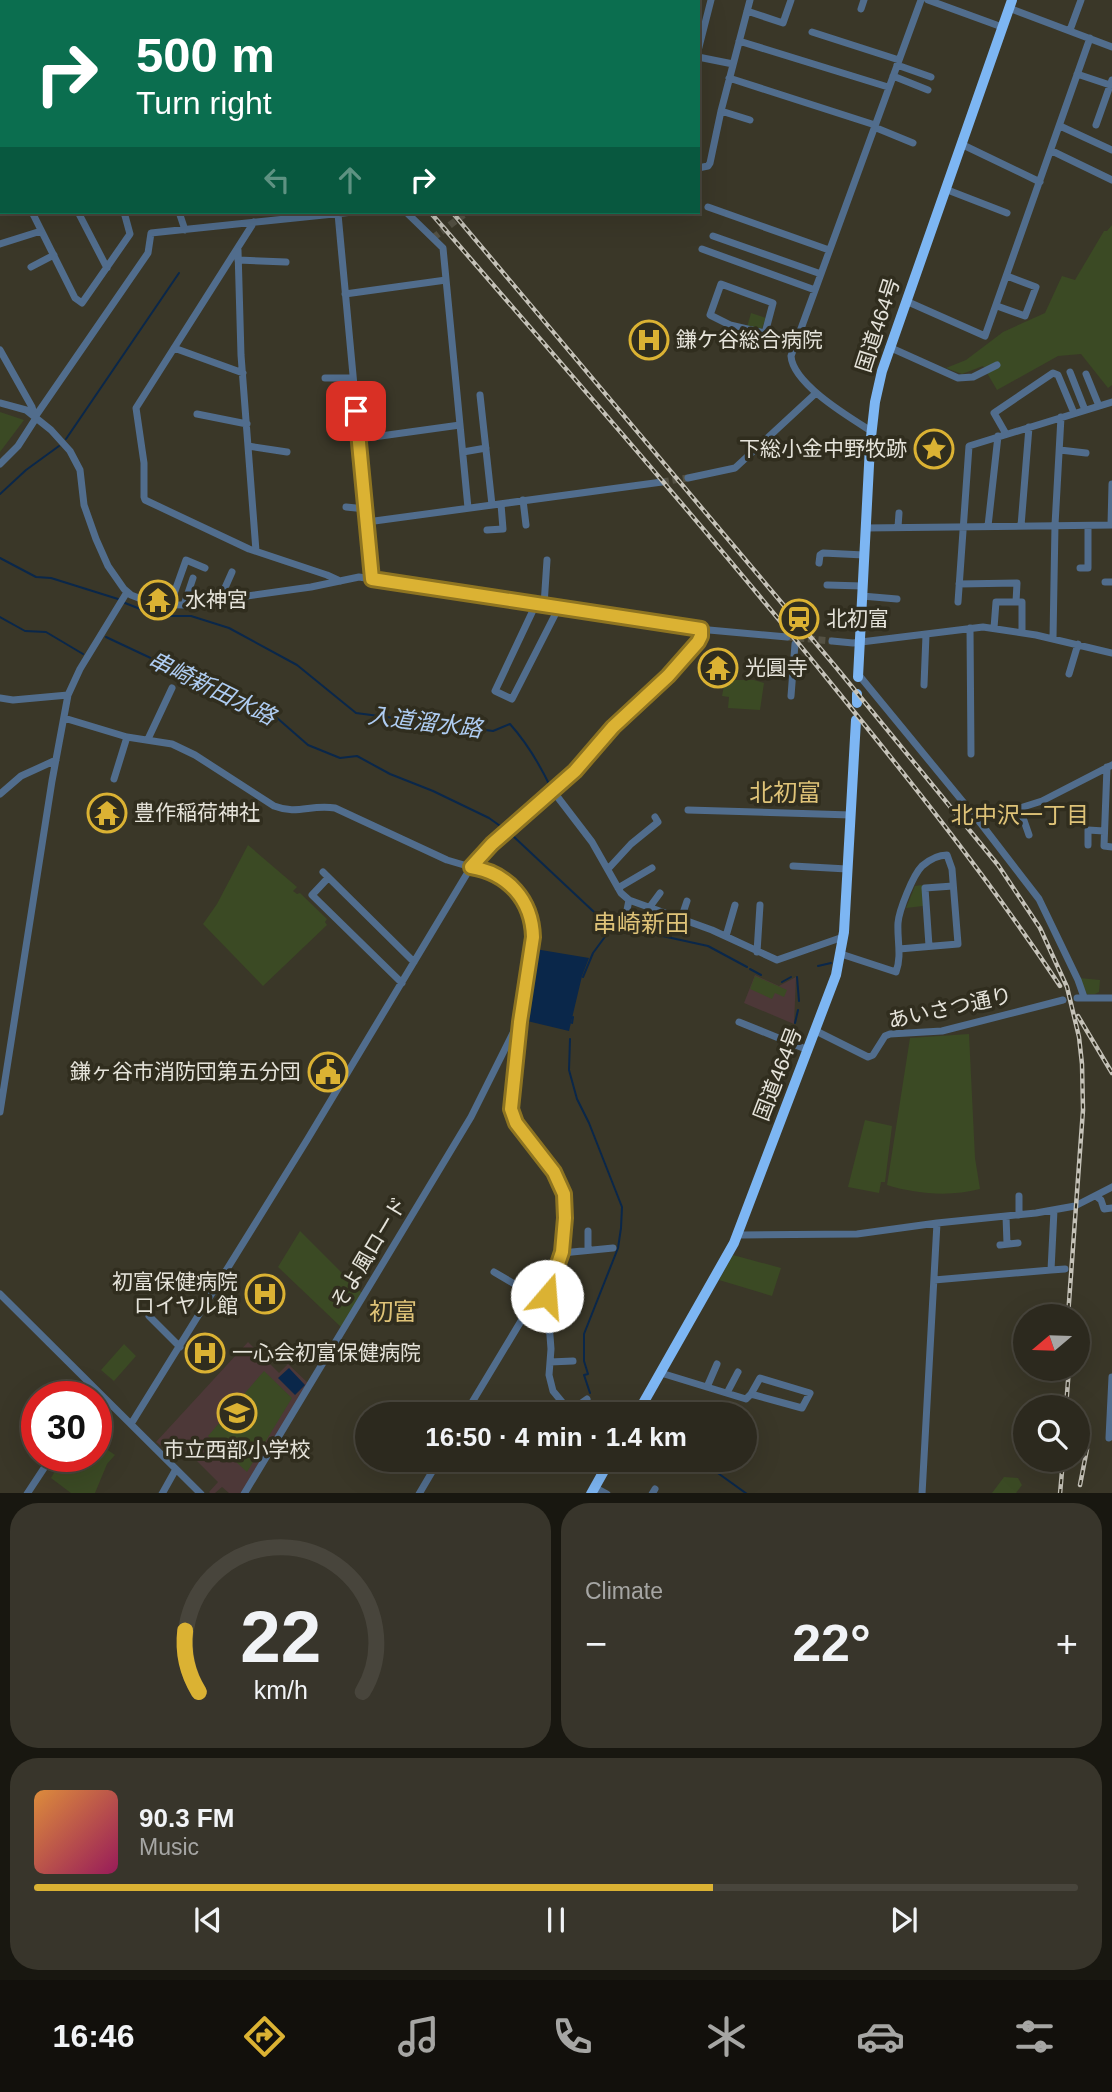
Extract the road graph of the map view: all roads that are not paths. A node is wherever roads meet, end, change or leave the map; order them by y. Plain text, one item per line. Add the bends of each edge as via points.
1 (710, 0) edge
2 (750, 0) edge
3 (791, 0) edge
4 (864, 0) edge
5 (1081, 0) edge
6 (921, 1) edge
7 (1011, 4) edge
8 (861, 9) dead end
9 (747, 11) junction
10 (1002, 27) junction
11 (1070, 30) junction
12 (812, 32) dead end
13 (1090, 38) junction
14 (700, 40) edge
15 (738, 41) junction
16 (1112, 47) edge
17 (700, 57) edge
18 (898, 62) junction
19 (733, 64) junction
20 (1077, 74) junction
21 (893, 76) junction
22 (729, 78) junction
23 (931, 78) dead end
24 (1111, 83) edge
25 (888, 88) junction
26 (929, 90) dead end
27 (1109, 99) edge
28 (721, 111) junction
29 (750, 120) dead end
30 (1096, 125) dead end
31 (875, 126) junction
32 (1060, 126) junction
33 (913, 143) dead end
34 (961, 144) junction
35 (1112, 150) edge
36 (1052, 152) junction
37 (700, 168) edge
38 (1112, 180) edge
39 (1040, 182) junction
40 (945, 189) junction
41 (708, 207) dead end
42 (1007, 213) dead end
43 (33, 214) edge
44 (79, 214) edge
45 (125, 214) edge
46 (179, 214) edge
47 (338, 214) joint
48 (408, 214) edge
49 (254, 222) junction
50 (185, 230) junction
51 (41, 231) junction
52 (713, 236) dead end
53 (0, 244) edge
54 (238, 249) junction
55 (702, 249) dead end
56 (829, 250) junction
57 (54, 255) junction
58 (238, 260) junction
59 (286, 262) dead end
60 (31, 267) dead end
61 (107, 268) junction
62 (821, 274) junction
63 (1007, 276) junction
64 (446, 280) junction
65 (815, 290) junction
66 (345, 294) junction
67 (906, 301) junction
68 (997, 306) junction
69 (765, 333) junction
70 (889, 347) junction
71 (174, 348) junction
72 (794, 348) junction
73 (0, 350) edge
74 (997, 365) dead end
75 (1070, 372) dead end
76 (243, 373) junction
77 (1086, 374) dead end
78 (353, 378) junction
79 (325, 379) dead end
80 (816, 393) junction
81 (480, 395) dead end
82 (1112, 402) edge
83 (0, 403) edge
84 (1099, 406) junction
85 (1085, 410) junction
86 (338, 411) dead end
87 (356, 411) junction
88 (1074, 413) junction
89 (197, 414) dead end
90 (36, 417) junction
91 (1061, 417) junction
92 (247, 424) junction
93 (460, 425) junction
94 (1029, 427) junction
95 (872, 431) junction
96 (1006, 434) junction
97 (998, 436) junction
98 (359, 439) junction
99 (248, 446) junction
100 (486, 448) junction
101 (1060, 450) junction
102 (287, 452) dead end
103 (463, 452) junction
104 (1086, 453) dead end
105 (0, 464) edge
106 (688, 478) tunnel mouth
107 (662, 482) tunnel mouth
108 (1112, 484) edge
109 (523, 500) junction
110 (500, 504) junction
111 (492, 505) junction
112 (346, 507) dead end
113 (468, 508) junction
114 (366, 509) junction
115 (899, 513) dead end
116 (367, 522) junction
117 (526, 525) dead end
118 (1055, 525) junction
119 (1111, 525) edge
120 (988, 526) junction
121 (1021, 526) junction
122 (1088, 526) junction
123 (898, 527) junction
124 (963, 527) junction
125 (866, 528) junction
126 (487, 530) dead end
127 (256, 551) junction
128 (864, 555) junction
129 (547, 560) dead end
130 (819, 563) dead end
131 (205, 568) dead end
132 (1080, 568) dead end
133 (232, 572) dead end
134 (193, 578) dead end
135 (372, 579) junction
136 (340, 581) junction
137 (959, 584) junction
138 (827, 585) dead end
139 (862, 591) junction
140 (127, 592) junction
141 (897, 598) dead end
142 (220, 599) junction
143 (958, 602) dead end
144 (1016, 602) junction
145 (540, 604) junction
146 (170, 605) junction
147 (184, 605) junction
148 (559, 607) junction
149 (971, 628) junction
150 (994, 628) junction
151 (701, 629) junction
152 (1022, 632) junction
153 (926, 635) junction
154 (787, 637) tunnel mouth
155 (1052, 638) junction
156 (832, 641) tunnel mouth
157 (860, 642) junction
158 (795, 643) dead end
159 (1078, 644) junction
160 (1112, 653) edge
161 (1069, 674) dead end
162 (858, 675) joint
163 (924, 685) dead end
164 (172, 688) dead end
165 (68, 695) junction
166 (791, 695) dead end
167 (0, 698) edge
168 (64, 718) junction
169 (856, 720) dead end
170 (127, 737) junction
171 (148, 739) junction
172 (971, 754) dead end
173 (56, 760) junction
174 (1110, 766) edge
175 (114, 779) dead end
176 (553, 791) junction
177 (0, 794) edge
178 (688, 810) dead end
179 (851, 815) junction
180 (655, 817) dead end
181 (1104, 831) junction
182 (1030, 835) dead end
183 (1088, 845) dead end
184 (1112, 847) edge
185 (793, 866) dead end
186 (471, 867) junction
187 (652, 867) dead end
188 (608, 869) junction
189 (847, 869) junction
190 (953, 886) junction
191 (305, 888) dead end
192 (618, 888) junction
193 (660, 893) dead end
194 (312, 895) junction
195 (629, 900) junction
196 (687, 901) dead end
197 (735, 905) dead end
198 (760, 905) dead end
199 (649, 908) junction
200 (626, 915) dead end
201 (681, 919) junction
202 (726, 936) junction
203 (843, 937) junction
204 (929, 946) junction
205 (900, 948) junction
206 (757, 952) junction
207 (841, 954) junction
208 (414, 962) junction
209 (402, 983) junction
210 (1112, 998) edge
211 (1063, 1000) dead end
212 (739, 1022) dead end
213 (519, 1028) junction
214 (816, 1031) junction
215 (808, 1050) junction
216 (326, 1060) dead end
217 (344, 1078) junction
218 (0, 1112) edge
219 (1112, 1187) edge
220 (1019, 1196) dead end
221 (1096, 1196) junction
222 (1112, 1209) edge
223 (1054, 1210) junction
224 (1019, 1215) junction
225 (1006, 1216) junction
226 (937, 1223) junction
227 (587, 1231) dead end
228 (738, 1233) junction
229 (1018, 1243) dead end
230 (614, 1248) dead end
231 (588, 1250) junction
232 (562, 1252) junction
233 (1065, 1269) dead end
234 (1051, 1270) junction
235 (494, 1272) dead end
236 (934, 1280) junction
237 (0, 1294) edge
238 (535, 1296) junction
239 (548, 1308) junction
240 (577, 1312) dead end
241 (149, 1316) dead end
242 (180, 1348) junction
243 (550, 1362) junction
244 (573, 1362) dead end
245 (717, 1364) dead end
246 (738, 1372) dead end
247 (660, 1373) junction
248 (1112, 1377) edge
249 (83, 1381) edge
250 (707, 1387) junction
251 (727, 1393) junction
252 (751, 1394) junction
253 (587, 1399) dead end
254 (472, 1402) edge
255 (562, 1402) edge
256 (584, 1402) edge
257 (643, 1402) edge
258 (112, 1408) edge
259 (131, 1424) junction
260 (1109, 1438) dead end
261 (176, 1469) junction
262 (41, 1472) edge
263 (432, 1472) edge
264 (603, 1472) edge
265 (592, 1490) edge
266 (27, 1493) edge
267 (162, 1493) edge
268 (201, 1493) edge
269 (244, 1493) edge
270 (419, 1493) edge
271 (607, 1493) edge
272 (922, 1493) edge

1 - 14 street
2 - 9 street
3 - 9 street via 785,26
4 - 8 street
5 - 11 street
6 - 10 street
6 - 18 street
7 - 10 highway, 国道464号
7 - 11 street
9 - 15 street
10 - 34 highway, 国道464号
11 - 13 street
12 - 18 street
13 - 16 street
13 - 20 street
15 - 19 street
15 - 25 street
17 - 19 street
18 - 21 street
18 - 23 street
19 - 22 street
20 - 24 street
20 - 32 street
21 - 25 street
21 - 26 street
22 - 28 street
22 - 31 street
24 - 27 street
25 - 31 street
27 - 30 street
28 - 29 street
28 - 37 street via 710,163
31 - 33 street
31 - 56 street
32 - 35 street
32 - 36 street
34 - 39 street
34 - 40 highway, 国道464号
36 - 38 street
36 - 39 street
39 - 63 street
40 - 42 street
40 - 67 highway, 国道464号
41 - 56 street
43 - 51 street
44 - 61 street
45 - 61 street via 130,234
46 - 50 street
47 - 49 street
47 - 66 street
48 - 64 street via 443,248
49 - 50 street
49 - 54 street
50 - 90 street via 151,233 148,253
51 - 53 street
51 - 57 street
52 - 62 street
54 - 58 street
54 - 71 street
55 - 65 street
56 - 62 street
57 - 60 street
57 - 61 street via 75,298 82,303
58 - 59 street
58 - 76 street
62 - 65 street
63 - 68 street
63 - 68 street via 1036,287 1025,316
64 - 66 street
64 - 93 street
65 - 72 street
66 - 78 street
67 - 68 street via 985,336
67 - 70 highway, 国道464号
69 - 69 street via 710,315 721,284 773,303
69 - 72 street
70 - 74 street via 958,378 973,377
70 - 95 highway, 国道464号
71 - 76 street
71 - 127 street via 136,408 145,500
72 - 80 street via 793,364
73 - 90 street
75 - 85 street
76 - 92 street
77 - 84 street
78 - 79 street
78 - 87 street
80 - 95 street
80 - 106 street via 735,468
81 - 100 street
82 - 84 street
83 - 90 street
84 - 85 street
85 - 88 street
86 - 87 street
87 - 98 street
88 - 91 street
88 - 96 street via 1053,373 993,413
89 - 92 street
90 - 105 street
90 - 140 street via 76,461 91,527 108,566
91 - 94 street
91 - 101 street
92 - 99 street
93 - 98 street
93 - 103 street
94 - 96 street
94 - 121 street
95 - 125 highway, 国道464号
96 - 97 street
97 - 120 street
97 - 124 street via 969,446
98 - 114 street
99 - 102 street
99 - 127 street
100 - 103 street
100 - 111 street
101 - 104 street
101 - 118 street
103 - 113 street
107 - 109 street
108 - 119 street
109 - 110 street
109 - 117 street
110 - 111 street
110 - 126 street via 503,529
111 - 113 street
112 - 114 street
113 - 116 street
114 - 116 street
115 - 123 street
116 - 135 street
118 - 121 street
118 - 122 street
118 - 155 street
119 - 122 street
120 - 121 street
120 - 124 street
122 - 132 street via 1088,568
123 - 124 street
123 - 125 street
124 - 137 street
125 - 128 highway, 国道464号
127 - 136 street
128 - 130 street via 823,553
128 - 139 highway, 国道464号
129 - 145 street
131 - 146 street via 186,560
133 - 142 street
134 - 147 street
135 - 136 street
135 - 145 street
136 - 142 street
137 - 143 street
137 - 144 street via 1017,583
138 - 139 street
139 - 141 street
139 - 157 highway, 国道464号
140 - 146 street
140 - 165 street
142 - 147 street
144 - 150 street via 996,602
144 - 152 street via 1022,602
145 - 148 street
145 - 148 street via 495,691 512,699
146 - 147 street
148 - 151 street
149 - 150 street
149 - 153 street
149 - 172 street
150 - 152 street
151 - 154 street
151 - 176 street via 689,654
152 - 155 street
153 - 157 street
153 - 163 street
155 - 159 street
156 - 157 street
157 - 162 highway, 国道464号
158 - 166 street
159 - 160 street
159 - 161 street
162 - 210 street via 1039,899 1078,979 1080,998
164 - 171 street
165 - 167 street
165 - 168 street
168 - 170 street
168 - 173 street
169 - 179 highway, 国道464号
170 - 171 street
170 - 175 street
171 - 186 street via 195,755 274,806 287,811 335,808
173 - 177 street via 21,776
173 - 218 street
174 - 181 street
174 - 182 street via 1023,807
176 - 186 street
176 - 188 street
178 - 179 street
179 - 189 highway, 国道464号
180 - 188 street via 658,822
181 - 183 street via 1088,830
181 - 184 street via 1104,846
185 - 189 street
186 - 208 street
186 - 213 street via 491,873 517,890 531,918 533,937
187 - 192 street
188 - 192 street
189 - 203 highway, 国道464号
190 - 204 street via 925,888
190 - 204 street via 958,944
190 - 205 street via 947,855 921,867 898,921
191 - 194 street
192 - 195 street
193 - 199 street
194 - 208 street via 326,875
194 - 209 street
195 - 199 street
195 - 200 street
196 - 201 street
197 - 202 street
198 - 206 street
199 - 201 street
201 - 202 street
202 - 206 street
203 - 206 street via 776,960
203 - 207 highway, 国道464号
204 - 205 street
205 - 207 street via 896,972
207 - 214 highway, 国道464号
208 - 209 street
209 - 217 street
211 - 214 street, あいさつ通り via 942,1031 890,1034 868,1057
212 - 215 street
213 - 232 street via 511,1109 564,1194
213 - 269 street, そよ風ロード via 471,1117
214 - 215 highway, 国道464号
215 - 228 highway, 国道464号
216 - 217 street
217 - 242 street
219 - 221 street
220 - 224 street
221 - 222 street via 1104,1209
221 - 223 street
223 - 224 street
223 - 234 street
224 - 225 street
225 - 226 street
225 - 229 street via 1004,1244
226 - 228 street via 857,1234
226 - 236 street
227 - 231 street
228 - 247 highway, 国道464号
230 - 231 street
231 - 232 street
232 - 238 street
232 - 239 street via 547,1296
233 - 234 street
234 - 236 street
235 - 238 street
236 - 272 street
237 - 249 street
238 - 254 street
239 - 240 street
239 - 243 street
241 - 242 street
242 - 259 street
243 - 244 street
243 - 255 street via 553,1391
245 - 250 street
246 - 251 street
247 - 250 street
247 - 257 highway, 国道464号
248 - 260 street
250 - 251 street
251 - 252 street via 746,1399
252 - 252 street via 802,1408 810,1394 760,1378
253 - 256 street
258 - 259 street
259 - 261 street
261 - 267 street
261 - 268 street
262 - 266 street
263 - 270 street
264 - 265 highway
265 - 271 street

